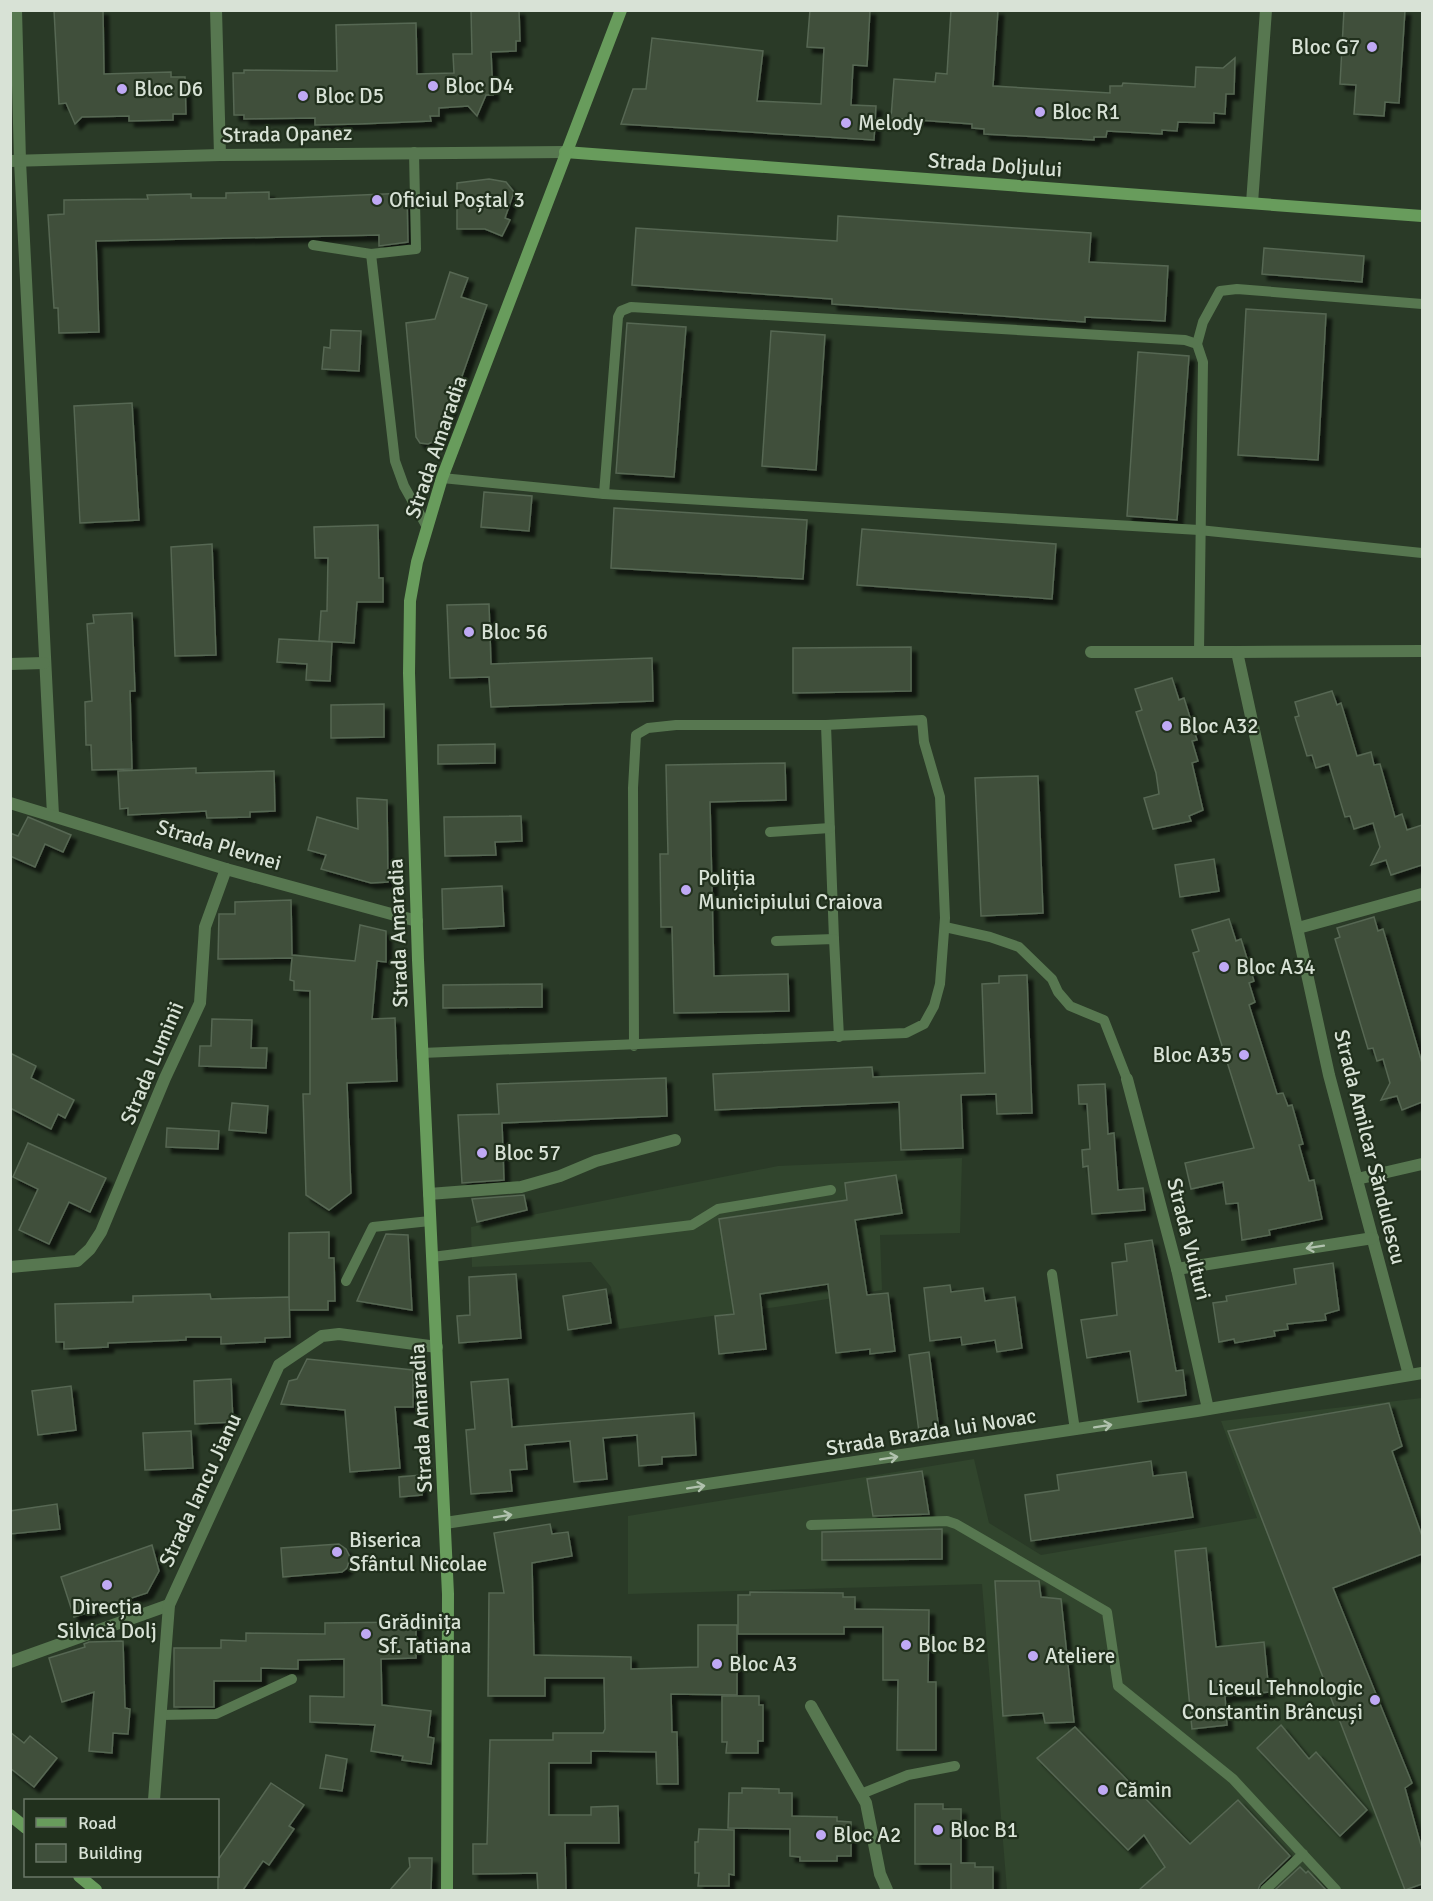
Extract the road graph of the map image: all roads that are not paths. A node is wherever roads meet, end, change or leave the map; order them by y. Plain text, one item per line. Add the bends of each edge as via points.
1 (16, 10) edge
2 (216, 10) edge
3 (621, 10) edge
4 (1266, 10) edge
5 (414, 152) junction
6 (565, 152) junction
7 (220, 155) junction
8 (15, 161) edge
9 (1252, 204) junction
10 (1422, 216) edge
11 (313, 245) dead end
12 (371, 254) junction
13 (1422, 304) edge
14 (1197, 344) junction
15 (442, 478) junction
16 (604, 494) junction
17 (427, 527) junction
18 (1199, 530) junction
19 (1422, 553) edge
20 (1422, 651) edge
21 (1091, 652) dead end
22 (1199, 652) junction
23 (1237, 652) junction
24 (44, 663) junction
25 (10, 664) edge
26 (826, 725) junction
27 (10, 803) edge
28 (53, 815) junction
29 (830, 828) junction
30 (770, 832) dead end
31 (226, 869) junction
32 (1422, 894) edge
33 (417, 921) junction
34 (945, 927) junction
35 (1298, 928) junction
36 (834, 939) junction
37 (776, 941) dead end
38 (839, 1037) junction
39 (634, 1046) junction
40 (422, 1053) junction
41 (1127, 1079) joint
42 (675, 1140) dead end
43 (1422, 1164) edge
44 (1357, 1179) junction
45 (831, 1190) dead end
46 (429, 1194) junction
47 (430, 1221) junction
48 (1373, 1238) junction
49 (432, 1257) junction
50 (10, 1267) edge
51 (1177, 1269) junction
52 (1052, 1274) dead end
53 (346, 1281) dead end
54 (437, 1347) junction
55 (1422, 1373) edge
56 (1409, 1375) junction
57 (1208, 1409) junction
58 (1075, 1430) junction
59 (445, 1523) junction
60 (811, 1525) dead end
61 (169, 1605) junction
62 (10, 1662) edge
63 (292, 1679) dead end
64 (811, 1706) dead end
65 (160, 1715) junction
66 (955, 1766) dead end
67 (861, 1794) junction
68 (154, 1799) edge
69 (10, 1815) edge
70 (24, 1826) edge
71 (1303, 1854) junction
72 (81, 1877) edge
73 (96, 1890) edge
74 (447, 1890) edge
75 (887, 1890) edge
76 (1264, 1890) edge
77 (1336, 1890) edge

1 - 8 street
2 - 7 street
3 - 6 main road, Strada Amaradia
4 - 9 street
5 - 6 street, Strada Opanez
5 - 7 street, Strada Opanez
5 - 12 lane via 417,249
6 - 9 main road, Strada Doljului
6 - 15 main road, Strada Amaradia
7 - 8 street, Strada Opanez
8 - 24 street
9 - 10 main road, Strada Doljului
11 - 12 lane
12 - 17 lane via 395,461
13 - 14 lane via 1237,289 1220,291 1203,322
14 - 16 lane via 1185,340 631,307 618,317
14 - 18 lane via 1203,362
15 - 16 lane
15 - 17 main road, Strada Amaradia
16 - 18 lane
17 - 33 main road, Strada Amaradia via 410,601 408,632
18 - 19 lane
18 - 22 lane
20 - 23 street
21 - 22 street
22 - 23 street
23 - 35 street, Strada Amilcar Săndulescu
24 - 25 street
24 - 28 street
26 - 29 lane
26 - 34 lane via 921,720 940,796
26 - 39 lane via 676,725 648,728 636,735
27 - 28 street, Strada Plevnei
28 - 31 street, Strada Plevnei
29 - 30 lane
29 - 36 lane
31 - 33 street, Strada Plevnei
31 - 50 street, Strada Luminii via 206,927 200,1003 101,1232 90,1250 77,1261
32 - 35 street
33 - 40 main road, Strada Amaradia
34 - 38 lane via 940,984 924,1024 906,1034
34 - 41 lane via 1019,948 1040,965 1070,1006 1104,1020
35 - 44 street, Strada Amilcar Săndulescu via 1329,1075
36 - 37 lane
36 - 38 lane
38 - 39 lane
39 - 40 lane
40 - 46 main road, Strada Amaradia
41 - 51 street, Strada Vulturi
42 - 46 street via 521,1187
43 - 44 street
44 - 48 street, Strada Amilcar Săndulescu
45 - 49 lane via 718,1209 692,1225
46 - 47 main road, Strada Amaradia
47 - 49 main road, Strada Amaradia
47 - 53 lane via 373,1227
48 -> 51 street
48 - 56 street, Strada Amilcar Săndulescu
49 - 54 main road, Strada Amaradia
51 - 57 street, Strada Vulturi
52 - 58 lane
54 - 59 main road, Strada Amaradia
54 - 61 street, Strada Iancu Jianu via 339,1334 322,1336 279,1365
55 - 56 street, Strada Brazda lui Novac
56 - 57 street, Strada Brazda lui Novac
58 -> 57 street, Strada Brazda lui Novac
59 -> 58 street, Strada Brazda lui Novac
59 - 74 main road, Strada Amaradia
60 - 71 lane via 947,1521 1107,1612 1118,1686 1233,1779
61 - 62 street
61 - 65 street, Strada Iancu Jianu
63 - 65 lane via 216,1714
64 - 67 street
65 - 68 street, Strada Iancu Jianu
66 - 67 lane via 908,1774
67 - 75 street
69 - 70 main road
71 - 76 lane
71 - 77 lane
72 - 73 main road

